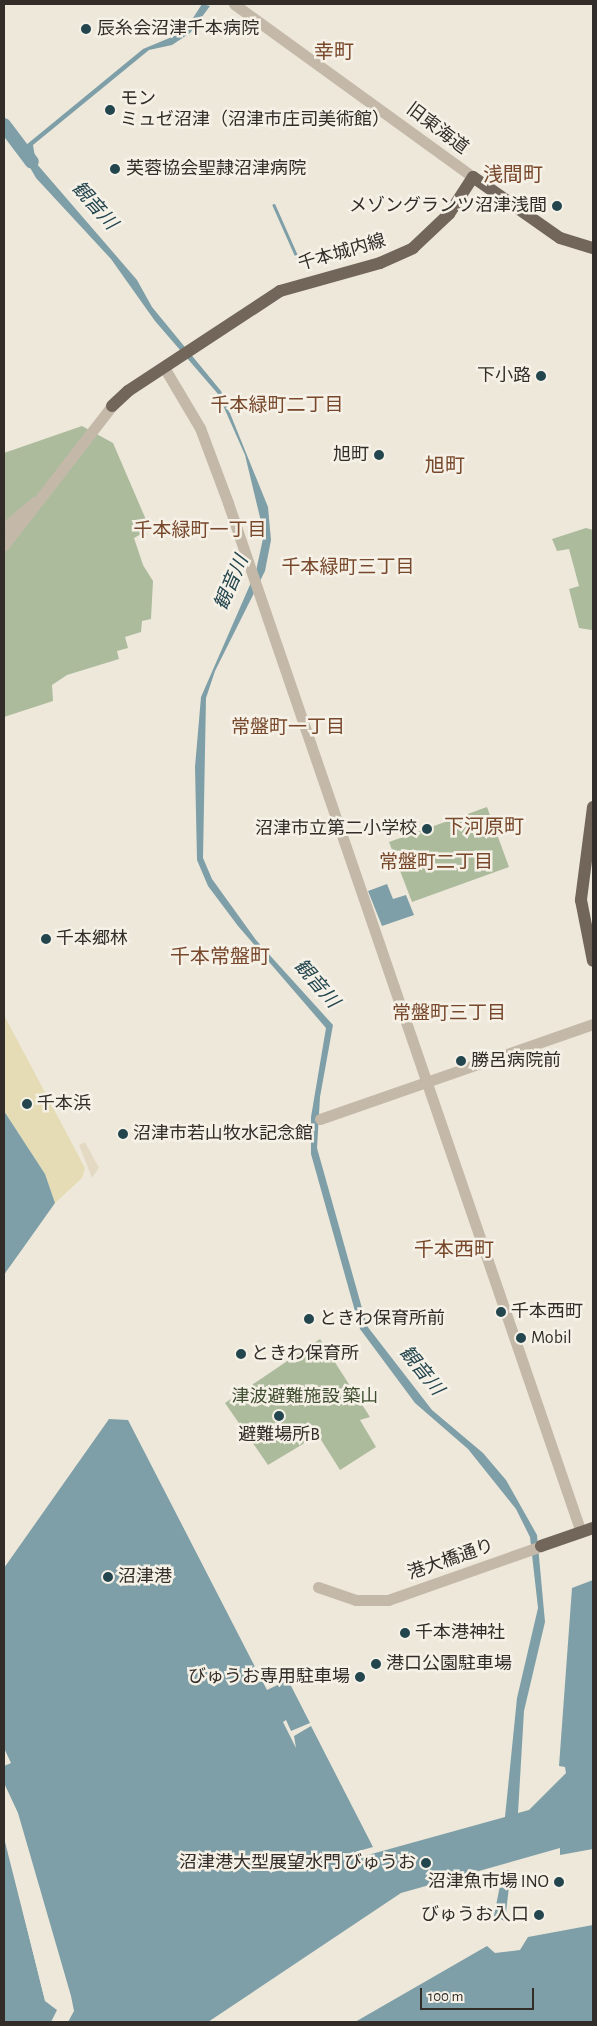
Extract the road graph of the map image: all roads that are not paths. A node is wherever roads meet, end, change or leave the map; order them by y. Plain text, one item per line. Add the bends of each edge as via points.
1 (234, 4) edge
2 (473, 177) junction
3 (593, 248) edge
4 (165, 370) junction
5 (112, 406) joint
6 (40, 499) junction
7 (4, 528) edge
8 (4, 545) edge
9 (593, 807) edge
10 (593, 961) edge
11 (593, 1024) edge
12 (426, 1083) junction
13 (320, 1119) dead end
14 (593, 1528) edge
15 (581, 1532) junction
16 (536, 1548) joint
17 (318, 1587) dead end

1 - 2 street, 旧東海道
2 - 3 main road via 560,238
2 - 4 main road, 千本城内線 via 449,214 413,248 380,263 280,291
4 - 5 main road, 千本城内線 via 128,391
4 - 12 street via 200,428
5 - 6 street
6 - 7 street
6 - 8 street
9 - 10 main road via 581,900
11 - 12 street
12 - 13 street
12 - 15 street
14 - 15 main road, 港大橋通り
15 - 16 main road, 港大橋通り
16 - 17 street, 港大橋通り via 388,1600 356,1600

